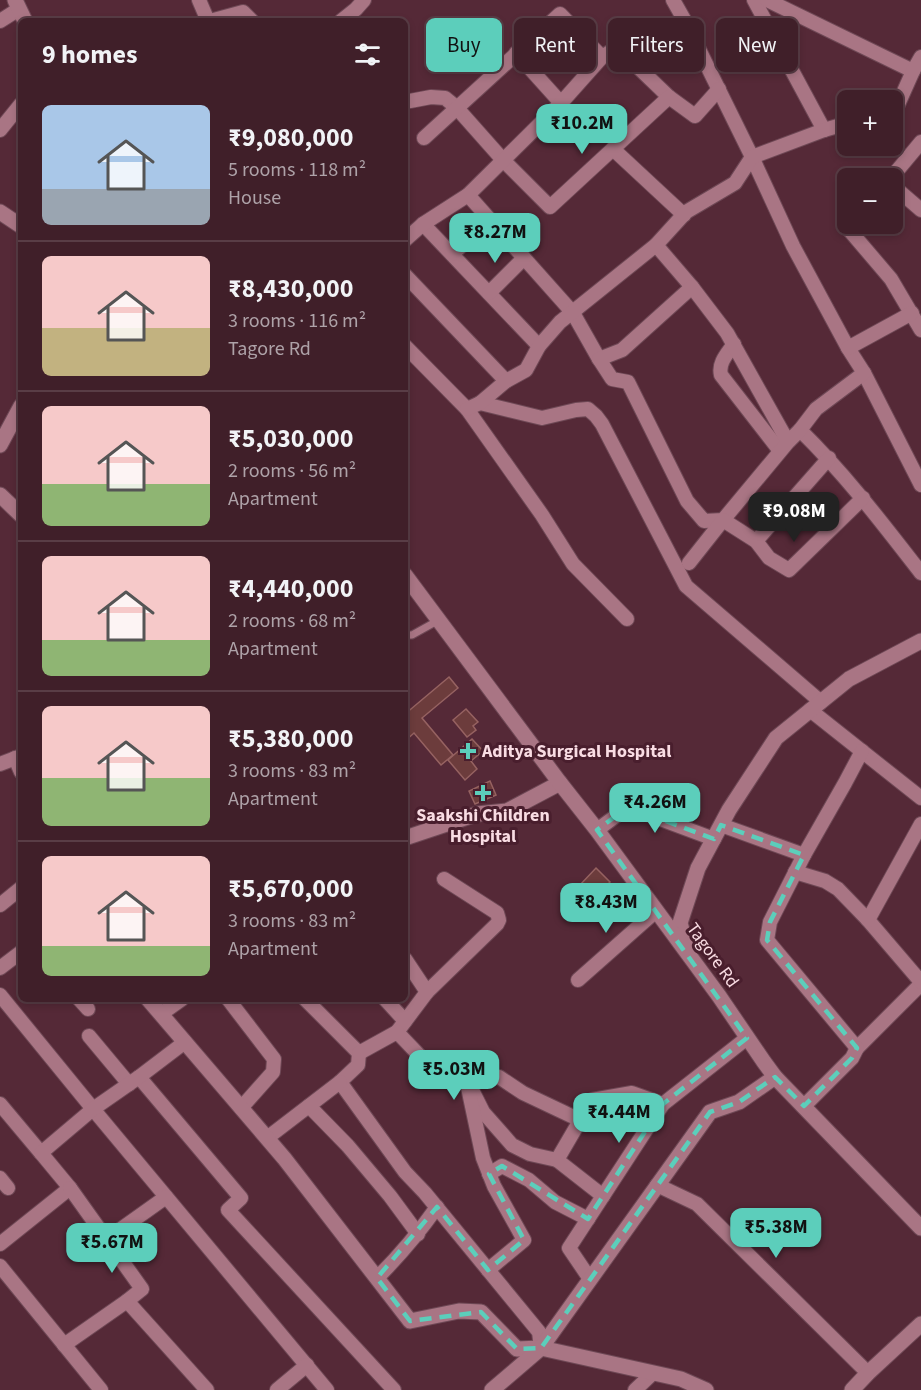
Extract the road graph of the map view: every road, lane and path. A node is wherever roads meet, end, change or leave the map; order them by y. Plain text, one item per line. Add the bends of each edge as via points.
1 (199, 0) edge
2 (673, 0) edge
3 (754, 0) edge
4 (767, 0) edge
5 (20, 10) edge
6 (359, 10) edge
7 (208, 18) edge
8 (220, 18) edge
9 (249, 18) edge
10 (346, 18) edge
11 (683, 18) edge
12 (0, 21) edge
13 (596, 51) edge
14 (608, 53) edge
15 (514, 55) edge
16 (602, 57) junction
17 (921, 57) edge
18 (704, 59) edge
19 (913, 71) junction
20 (533, 72) edge
21 (643, 72) edge
22 (719, 89) junction
23 (903, 93) edge
24 (669, 97) junction
25 (408, 100) edge
26 (561, 103) junction
27 (456, 107) junction
28 (18, 108) edge
29 (837, 126) edge
30 (0, 130) edge
31 (824, 130) junction
32 (424, 138) dead end
33 (921, 142) edge
34 (613, 149) junction
35 (752, 157) junction
36 (503, 160) junction
37 (899, 168) edge
38 (903, 194) edge
39 (468, 195) junction
40 (921, 210) edge
41 (0, 212) edge
42 (684, 215) junction
43 (491, 221) junction
44 (18, 224) edge
45 (423, 224) junction
46 (853, 234) edge
47 (408, 237) edge
48 (656, 245) junction
49 (452, 254) junction
50 (524, 258) junction
51 (408, 278) edge
52 (692, 287) junction
53 (489, 293) junction
54 (573, 313) junction
55 (912, 314) junction
56 (921, 330) edge
57 (734, 344) junction
58 (539, 346) junction
59 (848, 348) junction
60 (408, 349) edge
61 (599, 359) junction
62 (864, 374) junction
63 (506, 381) junction
64 (474, 406) junction
65 (18, 412) edge
66 (801, 430) junction
67 (0, 445) edge
68 (784, 447) junction
69 (829, 458) junction
70 (921, 486) edge
71 (0, 495) edge
72 (863, 498) junction
73 (18, 511) edge
74 (723, 520) junction
75 (756, 541) junction
76 (689, 563) dead end
77 (921, 573) edge
78 (410, 584) edge
79 (439, 620) junction
80 (627, 620) dead end
81 (408, 635) edge
82 (921, 641) edge
83 (816, 706) junction
84 (862, 751) junction
85 (18, 757) edge
86 (0, 764) edge
87 (560, 783) junction
88 (921, 798) edge
89 (921, 824) edge
90 (721, 825) junction
91 (597, 830) junction
92 (408, 837) edge
93 (714, 839) junction
94 (804, 855) junction
95 (795, 872) junction
96 (444, 879) dead end
97 (18, 890) edge
98 (0, 905) edge
99 (656, 910) junction
100 (868, 920) junction
101 (18, 954) edge
102 (690, 957) junction
103 (408, 964) edge
104 (0, 968) edge
105 (578, 980) dead end
106 (921, 983) edge
107 (427, 992) junction
108 (0, 995) edge
109 (151, 1002) edge
110 (178, 1002) edge
111 (230, 1002) edge
112 (308, 1002) edge
113 (387, 1002) edge
114 (161, 1014) junction
115 (401, 1026) junction
116 (89, 1036) dead end
117 (747, 1038) junction
118 (185, 1042) junction
119 (857, 1047) junction
120 (359, 1053) junction
121 (775, 1077) junction
122 (466, 1078) junction
123 (134, 1081) junction
124 (340, 1082) junction
125 (0, 1104) edge
126 (663, 1104) junction
127 (309, 1106) junction
128 (804, 1106) junction
129 (241, 1108) junction
130 (93, 1109) junction
131 (580, 1120) junction
132 (267, 1138) junction
133 (41, 1153) junction
134 (557, 1160) junction
135 (489, 1174) junction
136 (657, 1185) junction
137 (70, 1188) junction
138 (603, 1196) junction
139 (166, 1197) junction
140 (437, 1207) junction
141 (588, 1219) junction
142 (920, 1225) edge
143 (418, 1234) junction
144 (106, 1239) junction
145 (1, 1242) edge
146 (0, 1266) edge
147 (488, 1270) junction
148 (377, 1278) junction
149 (590, 1279) junction
150 (127, 1301) junction
151 (921, 1324) edge
152 (64, 1345) junction
153 (541, 1348) junction
154 (307, 1365) junction
155 (653, 1373) junction
156 (868, 1373) junction
157 (101, 1390) edge
158 (207, 1390) edge
159 (276, 1390) edge
160 (327, 1390) edge
161 (394, 1390) edge
162 (492, 1390) edge
163 (635, 1390) edge
164 (706, 1390) edge
165 (852, 1390) edge

1 - 7 street
2 - 11 street
3 - 31 street
4 - 19 street
5 - 12 street
6 - 10 street
8 - 9 street via 243,12
13 - 16 street
14 - 16 street
15 - 27 street
16 - 26 street
17 - 19 street
18 - 22 street
19 - 23 street
20 - 26 street
21 - 24 street
22 - 24 street via 695,116
22 - 35 street
24 - 34 street
25 - 27 street via 445,98
26 - 36 street
27 - 32 street
27 - 36 street
28 - 30 street
29 - 31 street
31 - 35 street
33 - 37 street
34 - 36 street via 550,207
34 - 42 street
35 - 42 street via 735,183
35 - 59 street via 793,246
36 - 39 street
38 - 40 street
39 - 43 street
39 - 45 street
41 - 44 street
42 - 48 street
43 - 49 street
43 - 50 street
45 - 47 street
45 - 49 street
46 - 55 street via 891,279
48 - 52 street
48 - 54 street
49 - 53 street
50 - 53 street
50 - 54 street
51 - 63 street
52 - 57 street
52 - 61 street via 622,350
53 - 58 street
54 - 58 street
54 - 61 street
55 - 56 street
55 - 59 street
57 - 68 street
57 - 68 street via 722,363 721,375
58 - 63 street via 526,370
59 - 62 street
60 - 64 street
61 - 74 street via 612,379 628,382 687,501 704,521
62 - 66 street via 816,409
62 - 70 street
63 - 64 street
64 - 80 street via 573,564
64 - 83 street via 542,418 588,409 596,416 686,586
65 - 67 street
66 - 68 street
66 - 69 street
68 - 74 street
69 - 72 street
69 - 75 street
71 - 73 street
72 - 75 street via 789,570 769,558
72 - 77 street
74 - 75 street
74 - 76 street
78 - 79 street, Tagore Rd
79 - 81 lane
79 - 87 street, Tagore Rd
82 - 83 street via 849,679
83 - 84 street
83 - 90 street via 776,738
84 - 88 street
84 - 94 street
85 - 86 street
87 - 91 street, Tagore Rd
87 - 92 street via 507,811 477,814
89 - 100 street
90 - 93 street
90 - 94 street
91 - 93 street via 628,807
91 - 99 street, Tagore Rd
93 - 102 street via 698,868 680,923
94 - 95 street
95 - 100 street via 825,880
95 - 119 street via 770,922 767,940
96 - 107 street via 497,913 499,920
97 - 98 street
99 - 102 street, Tagore Rd
99 - 105 street
100 - 106 street
101 - 104 street
102 - 117 street, Tagore Rd
103 - 107 street
106 - 119 street
107 - 115 street
108 - 130 street
109 - 114 street
110 - 114 street
111 - 129 street via 274,1059 273,1072
112 - 120 street
113 - 115 street
114 - 118 street
115 - 120 street
115 - 122 street via 437,1074
116 - 123 street
117 - 121 street, Tagore Rd
117 - 126 street
118 - 123 street
118 - 129 street
119 - 128 street via 852,1058
120 - 124 street via 358,1065
121 - 128 street, Tagore Rd
121 - 136 street via 739,1102 710,1112
122 - 131 street via 499,1077
122 - 134 street via 483,1112 512,1145
122 - 135 street
123 - 130 street
123 - 161 street via 241,1198 228,1210
124 - 127 street
124 - 140 street via 405,1172
125 - 133 street
126 - 131 street via 632,1094 592,1100
126 - 138 street
127 - 132 street
127 - 143 street via 348,1146
128 - 142 street, Tagore Rd
129 - 132 street
130 - 133 street
130 - 139 street
131 - 134 street
132 - 148 street
133 - 137 street
134 - 138 street
135 - 141 street via 502,1166
135 - 147 street via 524,1240
136 - 149 street
136 - 156 street via 697,1204
137 - 144 street
137 - 145 street
138 - 141 street
139 - 144 street
139 - 154 street
140 - 143 street
140 - 147 street
141 - 149 street via 569,1248
143 - 148 street
144 - 150 street via 142,1289
146 - 152 street
147 - 153 street via 539,1332
148 - 153 street via 410,1321 459,1311 481,1312 517,1349
149 - 153 street
150 - 152 street
150 - 158 street
151 - 156 street
152 - 157 street
153 - 155 street
153 - 162 street
154 - 159 street
154 - 160 street
155 - 163 street
155 - 164 street
156 - 165 street

